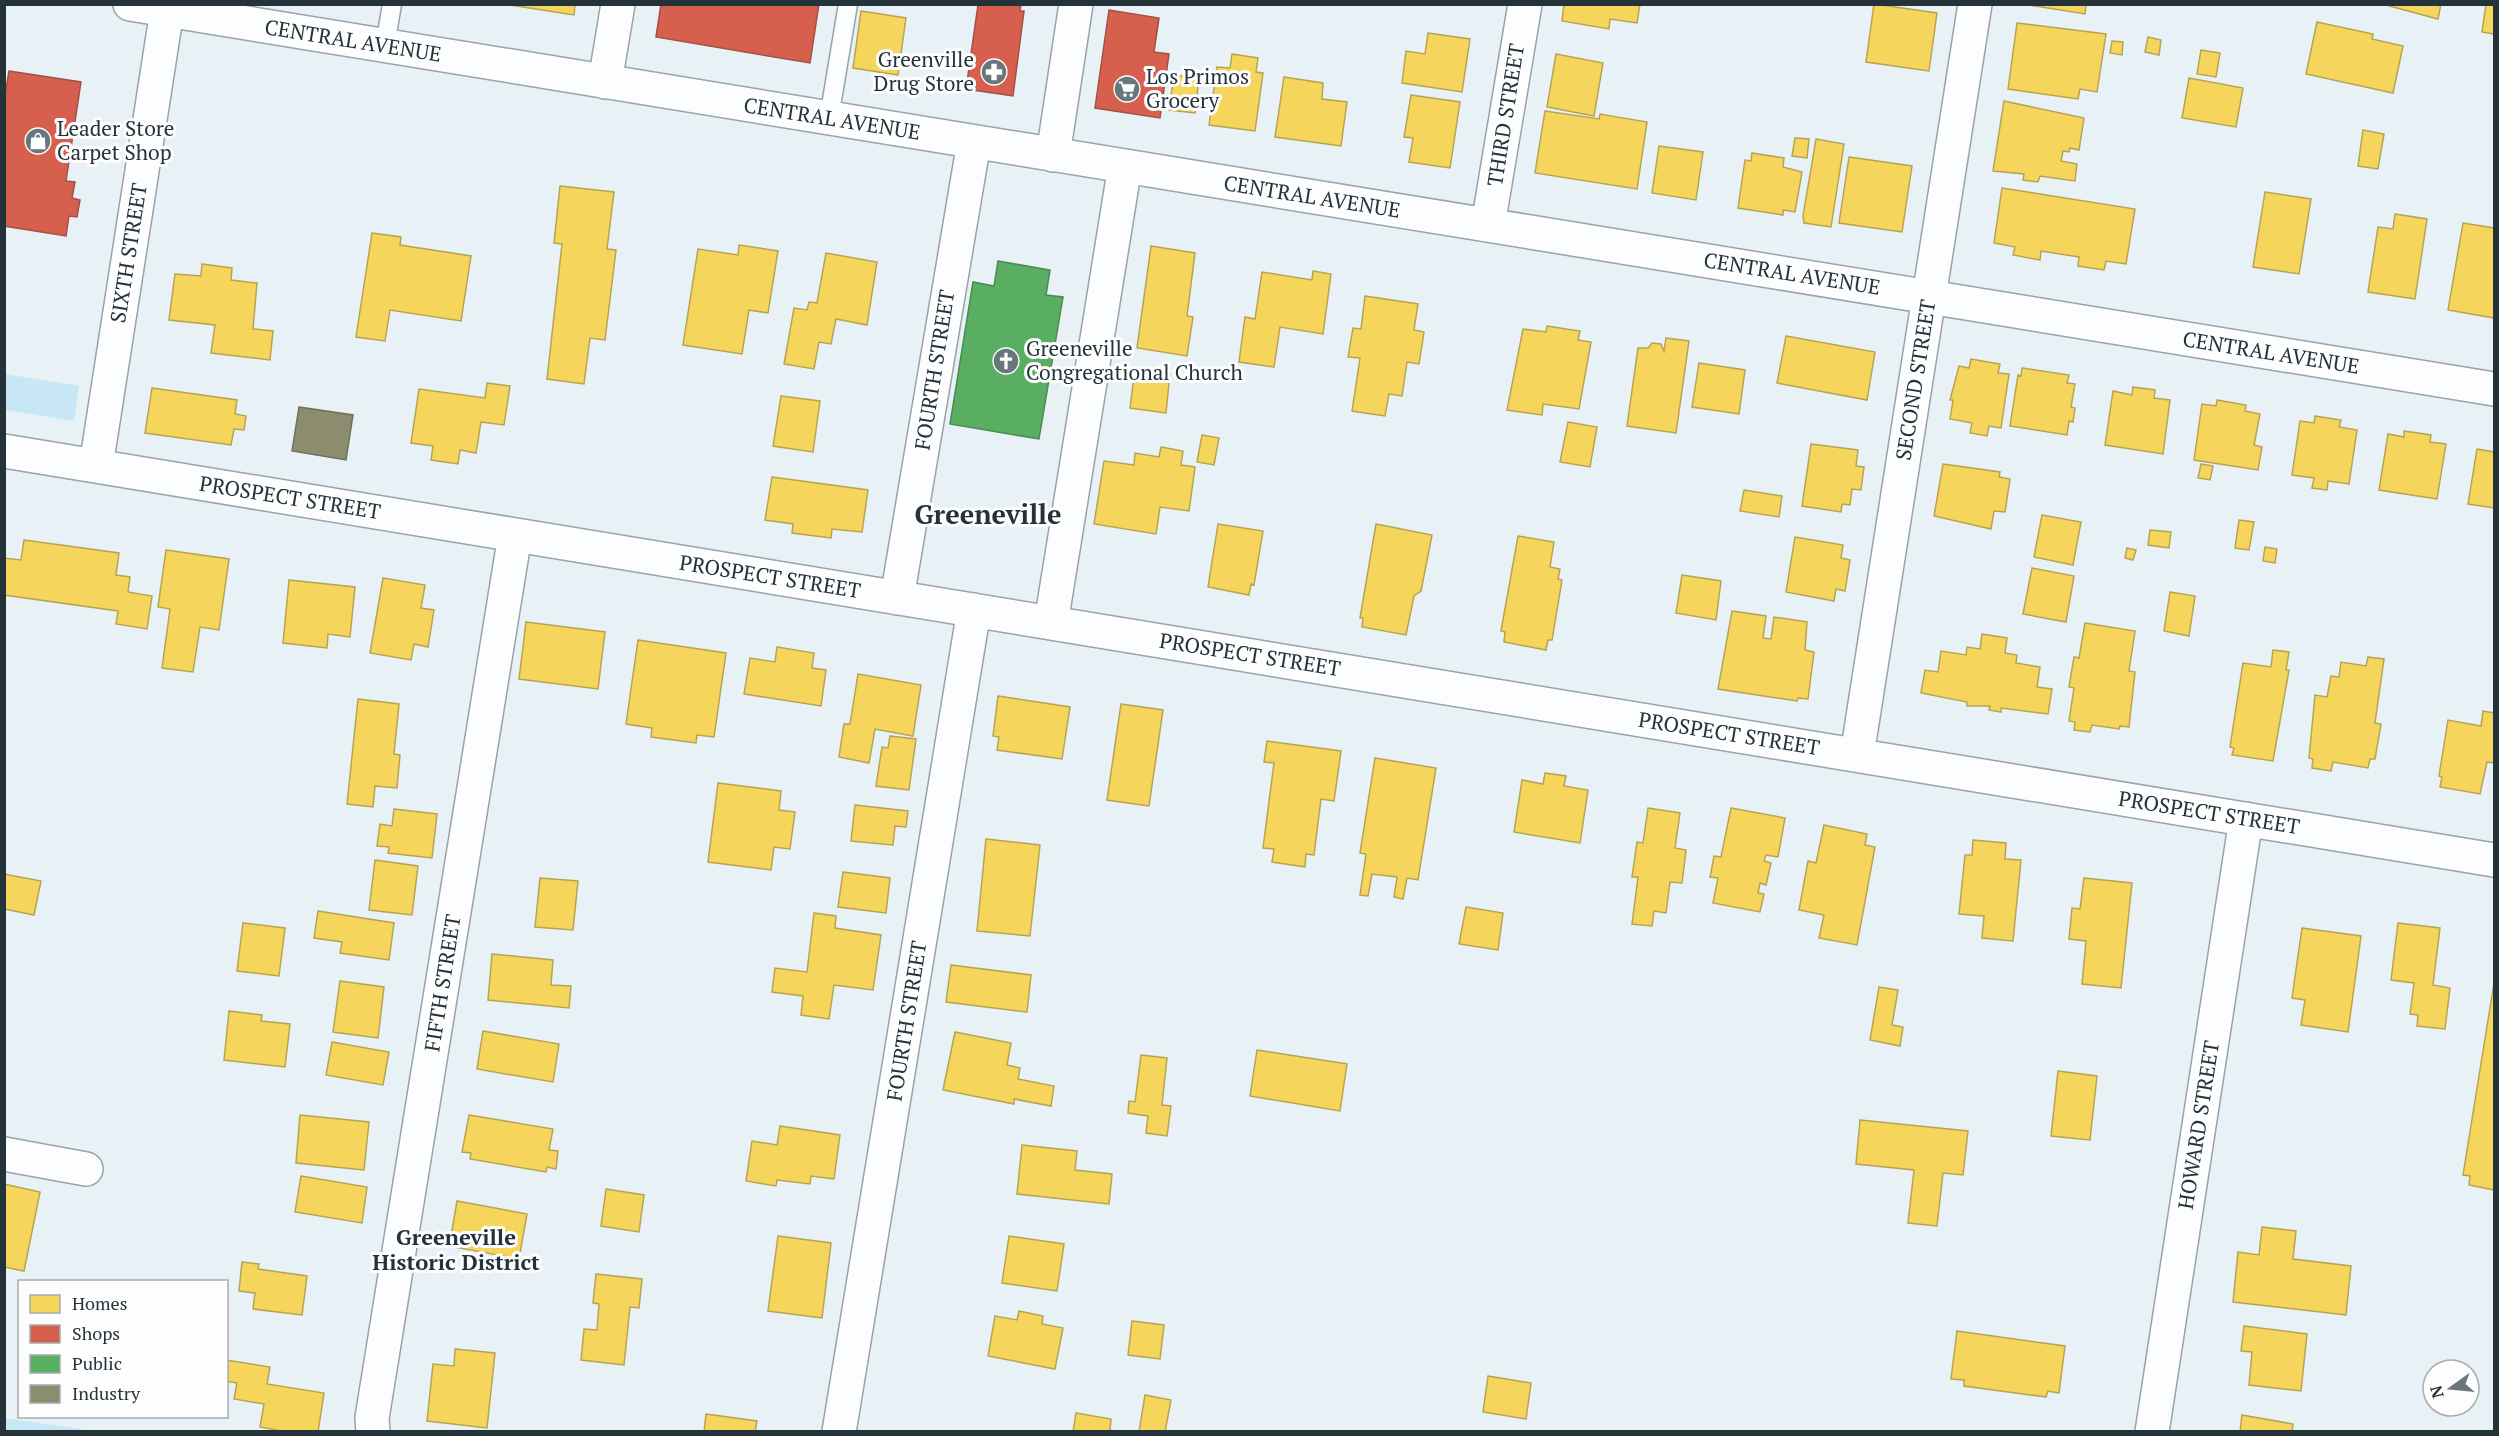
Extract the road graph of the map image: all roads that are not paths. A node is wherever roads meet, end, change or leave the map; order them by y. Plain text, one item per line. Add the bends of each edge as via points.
1 (130, 4) edge
2 (392, 4) edge
3 (618, 4) edge
4 (848, 4) edge
5 (1076, 4) edge
6 (1525, 4) edge
7 (1975, 4) edge
8 (167, 8) edge
9 (385, 46) junction
10 (605, 82) junction
11 (829, 118) junction
12 (974, 142) junction
13 (1053, 155) junction
14 (1125, 166) junction
15 (1488, 225) junction
16 (1929, 297) junction
17 (2494, 389) edge
18 (4, 451) edge
19 (96, 466) junction
20 (515, 535) junction
21 (897, 598) junction
22 (974, 610) junction
23 (1051, 623) junction
24 (1857, 755) junction
25 (2246, 819) junction
26 (2494, 860) edge
27 (4, 1154) edge
28 (86, 1169) dead end
29 (373, 1431) edge
30 (839, 1431) edge
31 (2152, 1431) edge

1 - 8 street, CENTRAL AVENUE
2 - 9 lane
3 - 10 street
4 - 11 lane
5 - 13 street
6 - 15 street, THIRD STREET
7 - 16 street, SECOND STREET
8 - 9 street, CENTRAL AVENUE
8 - 19 street, SIXTH STREET
9 - 10 street, CENTRAL AVENUE
10 - 11 street, CENTRAL AVENUE
11 - 12 street, CENTRAL AVENUE
12 - 13 street, CENTRAL AVENUE
12 - 21 street, FOURTH STREET
13 - 14 street, CENTRAL AVENUE
14 - 15 street, CENTRAL AVENUE
14 - 23 street
15 - 16 street, CENTRAL AVENUE
16 - 17 street, CENTRAL AVENUE
16 - 24 street, SECOND STREET
18 - 19 street, PROSPECT STREET
19 - 20 street, PROSPECT STREET
20 - 21 street, PROSPECT STREET
20 - 29 street, FIFTH STREET via 372,1418
21 - 22 street, PROSPECT STREET
22 - 23 street, PROSPECT STREET
22 - 30 street, FOURTH STREET
23 - 24 street, PROSPECT STREET
24 - 25 street, PROSPECT STREET
25 - 26 street, PROSPECT STREET
25 - 31 street, HOWARD STREET
27 - 28 street

